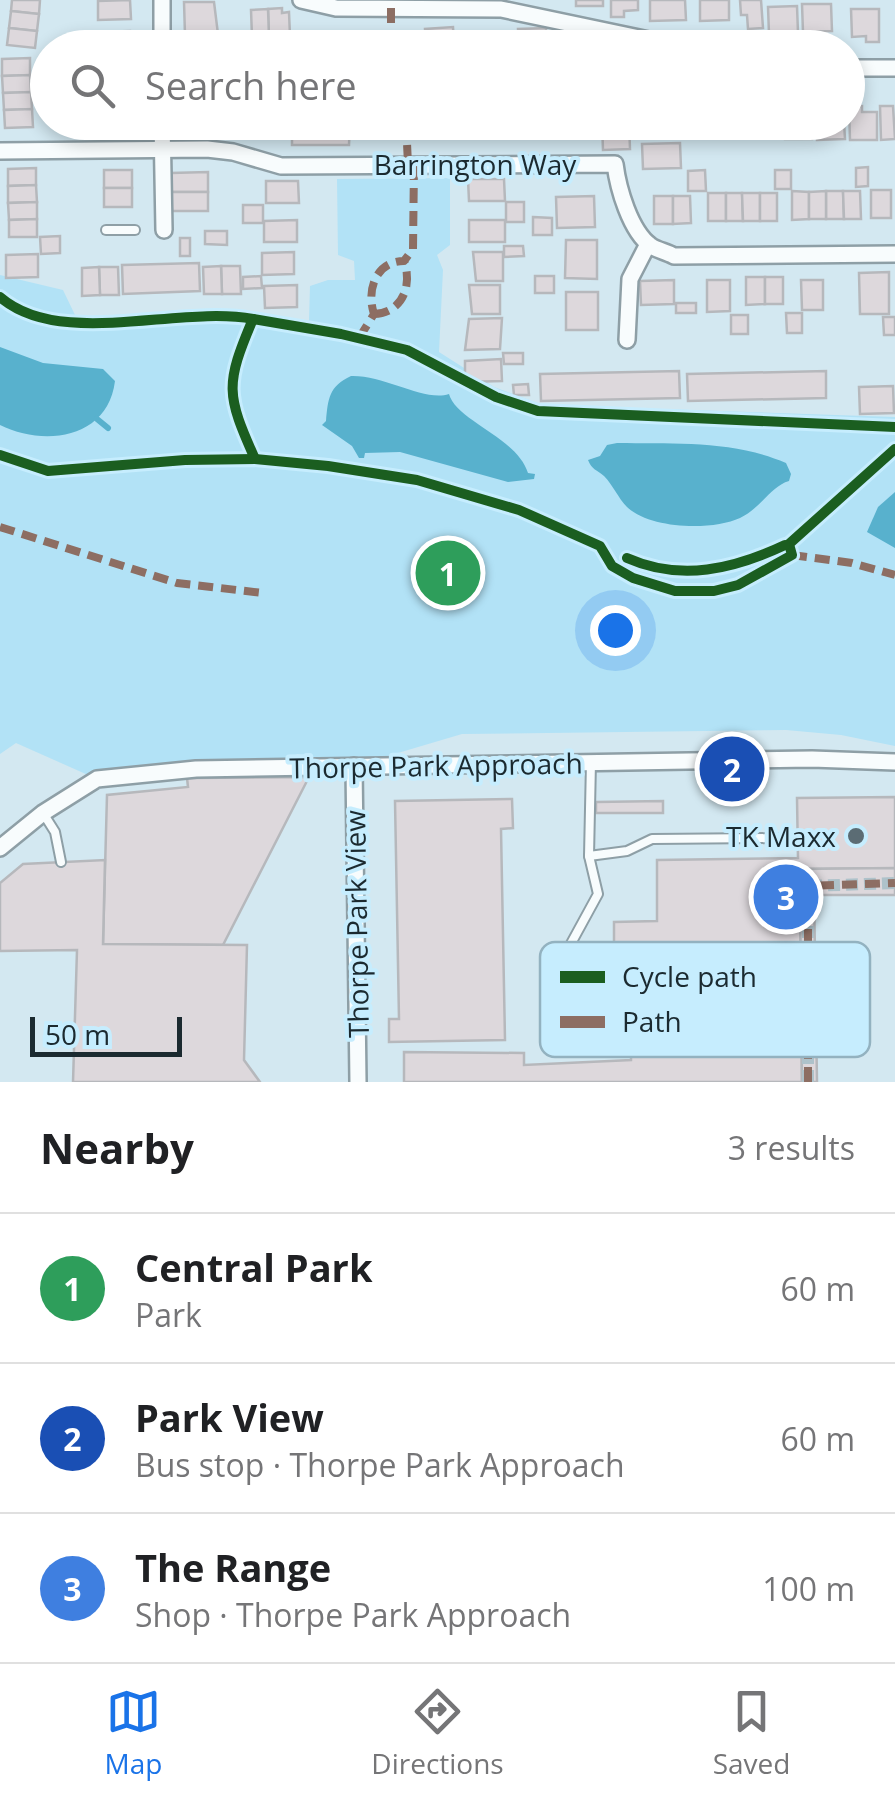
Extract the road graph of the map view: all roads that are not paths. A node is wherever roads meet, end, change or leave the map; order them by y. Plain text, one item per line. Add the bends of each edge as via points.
1 (162, 0) edge
2 (301, 0) edge
3 (162, 30) edge
4 (601, 30) edge
5 (865, 68) edge
6 (895, 68) edge
7 (162, 140) edge
8 (162, 149) junction
9 (0, 151) edge
10 (106, 230) dead end
11 (135, 230) dead end
12 (164, 230) dead end
13 (648, 244) junction
14 (895, 254) edge
15 (626, 340) dead end
16 (591, 762) junction
17 (895, 762) edge
18 (354, 766) junction
19 (43, 812) junction
20 (778, 838) dead end
21 (0, 848) edge
22 (589, 856) junction
23 (61, 862) dead end
24 (572, 942) edge
25 (358, 1082) edge

1 - 3 street
2 - 4 street via 336,8 502,9
5 - 6 street
7 - 8 street
8 - 9 street, Barrington Way
8 - 12 street
8 - 13 street, Barrington Way via 233,152 280,166 614,164 619,194
10 - 11 lane
13 - 14 street via 674,256
13 - 15 street via 630,278
16 - 17 street, Thorpe Park Approach
16 - 18 street, Thorpe Park Approach
16 - 22 lane
18 - 19 street, Thorpe Park Approach via 196,768 97,779
18 - 25 street, Thorpe Park View
19 - 21 street, Thorpe Park Approach
19 - 23 lane
20 - 22 lane via 652,839 626,852
22 - 24 lane via 598,894

